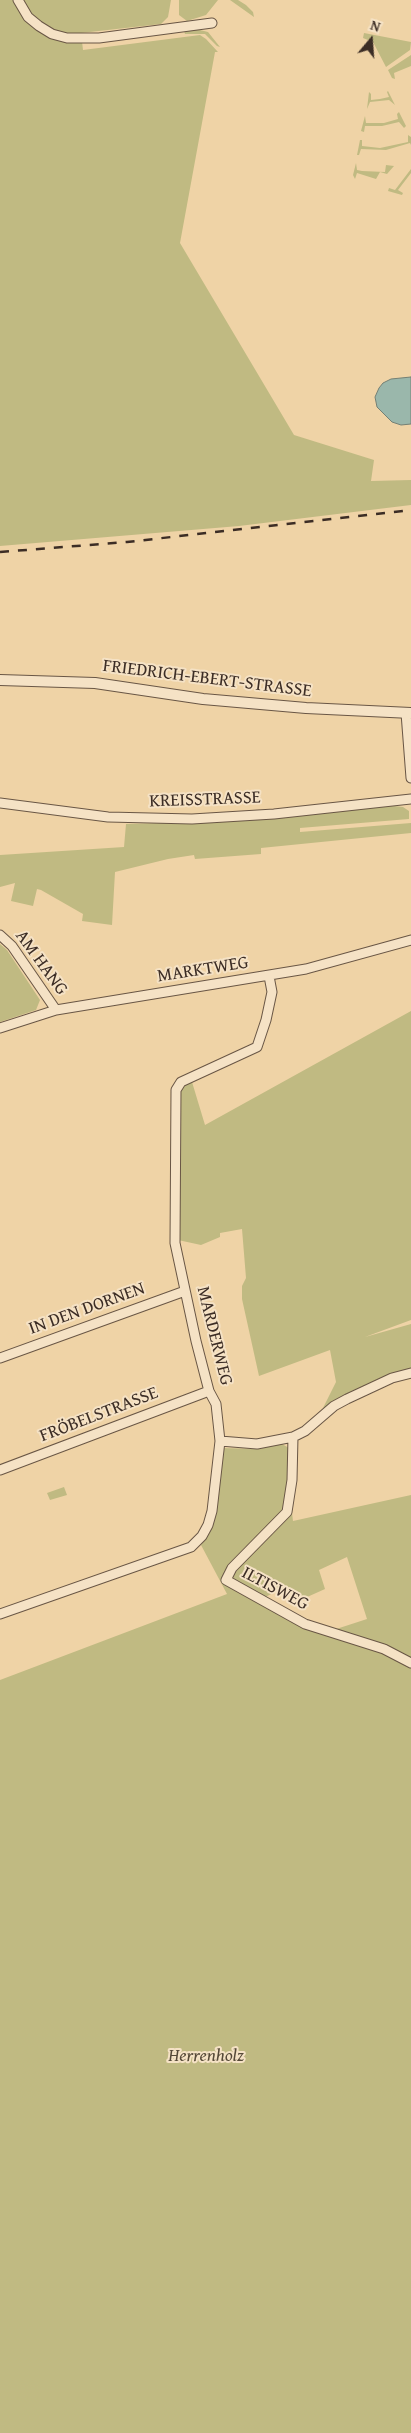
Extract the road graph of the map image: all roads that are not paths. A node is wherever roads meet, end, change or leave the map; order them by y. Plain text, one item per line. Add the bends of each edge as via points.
1 (18, 0) edge
2 (212, 23) dead end
3 (0, 680) edge
4 (408, 713) edge
5 (411, 778) edge
6 (411, 799) edge
7 (0, 803) edge
8 (0, 935) edge
9 (411, 940) edge
10 (269, 976) junction
11 (56, 1010) junction
12 (0, 1028) edge
13 (185, 1291) junction
14 (0, 1358) edge
15 (411, 1373) edge
16 (209, 1391) junction
17 (293, 1437) junction
18 (220, 1441) junction
19 (0, 1470) edge
20 (0, 1614) edge
21 (411, 1663) edge

1 - 2 street via 28,17 39,26 67,38 99,38
3 - 4 street, FRIEDRICH-EBERT-STRASSE via 95,683 203,699
4 - 5 street
6 - 7 street, KREISSTRASSE via 192,819 108,817
8 - 11 street, AM HANG via 12,946
9 - 10 street, MARKTWEG
10 - 11 street, MARKTWEG
10 - 13 street, MARDERWEG via 272,992 257,1047 181,1082 176,1090 175,1243
11 - 12 street, MARKTWEG
13 - 14 street, IN DEN DORNEN
13 - 16 street, MARDERWEG
15 - 17 street via 392,1378 334,1406
16 - 18 street, MARDERWEG via 216,1404
16 - 19 street, FRÖBELSTRASSE
17 - 18 street via 257,1444
17 - 21 street, ILTISWEG via 287,1512 232,1568 226,1580 305,1624 384,1649
18 - 20 street, MARDERWEG via 212,1511 202,1536 191,1547

